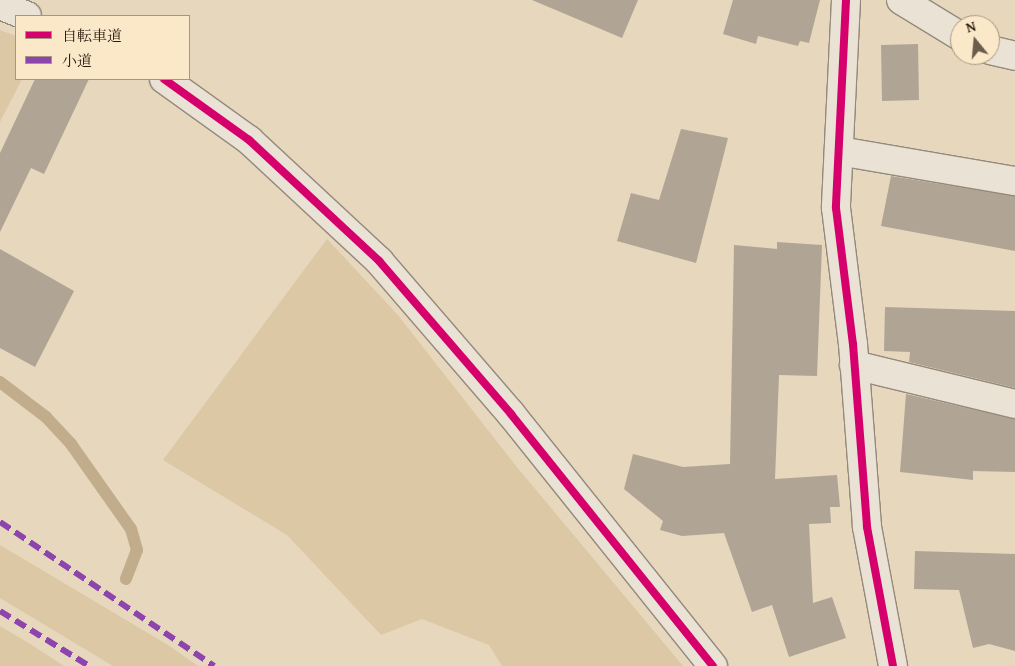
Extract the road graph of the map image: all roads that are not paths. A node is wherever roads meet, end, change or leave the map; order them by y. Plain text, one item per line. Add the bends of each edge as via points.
1 (846, 0) edge
2 (901, 0) edge
3 (0, 5) edge
4 (25, 15) edge
5 (950, 30) edge
6 (1000, 52) edge
7 (1015, 56) edge
8 (165, 80) edge
9 (839, 151) junction
10 (1015, 181) edge
11 (854, 364) junction
12 (1015, 404) edge
13 (713, 666) edge
14 (893, 666) edge

1 - 9 street
2 - 5 street
3 - 4 street
6 - 7 street
8 - 13 street via 249,140 379,261 511,414
9 - 10 street
9 - 11 street via 836,208
11 - 12 street
11 - 14 street via 867,527

